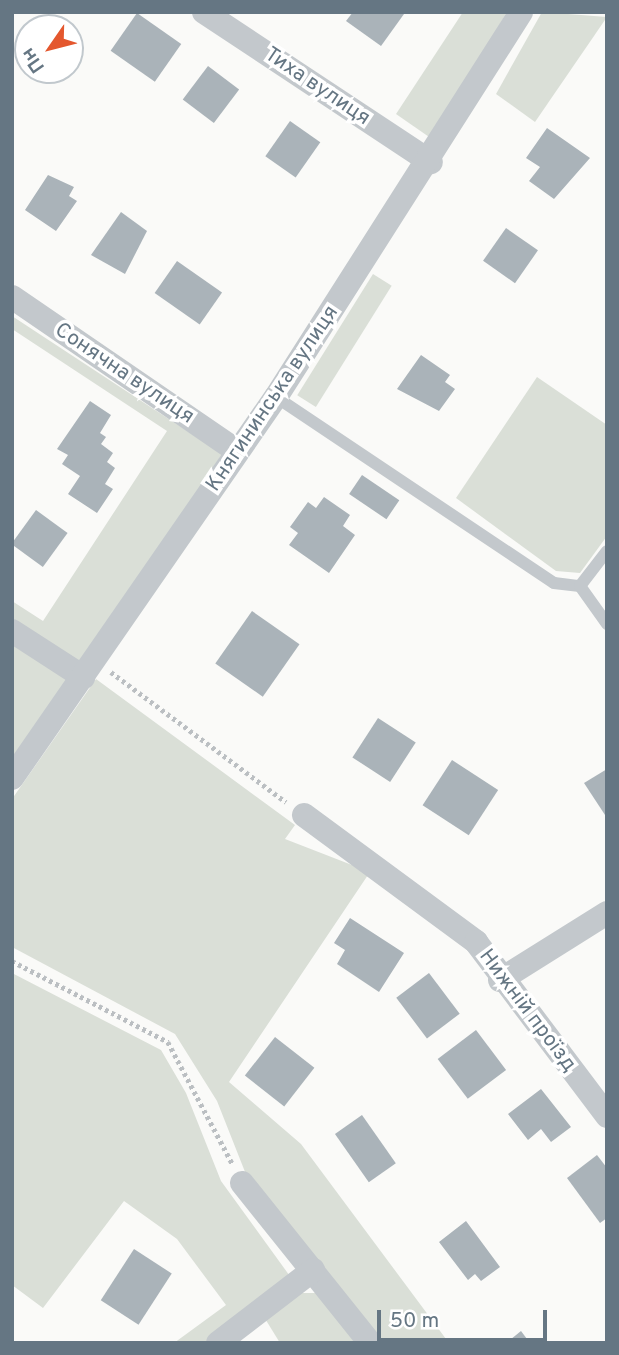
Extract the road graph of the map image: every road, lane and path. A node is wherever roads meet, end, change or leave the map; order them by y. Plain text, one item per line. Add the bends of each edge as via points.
1 (204, 12) edge
2 (521, 12) edge
3 (431, 162) junction
4 (12, 297) edge
5 (276, 397) junction
6 (237, 452) junction
7 (607, 551) edge
8 (580, 586) junction
9 (607, 624) edge
10 (12, 631) edge
11 (90, 670) junction
12 (12, 778) edge
13 (304, 815) joint
14 (607, 913) edge
15 (12, 961) edge
16 (500, 980) junction
17 (607, 1116) edge
18 (242, 1183) joint
19 (313, 1270) junction
20 (218, 1343) edge
21 (370, 1343) edge

1 - 3 street, Тиха вулиця
2 - 3 street, Княгининська вулиця
3 - 5 street, Княгининська вулиця
4 - 6 street, Сонячна вулиця
5 - 6 street, Княгининська вулиця
5 - 8 lane via 554,583
6 - 11 street, Княгининська вулиця
7 - 8 lane
8 - 9 lane
10 - 11 street
11 - 12 street, Княгининська вулиця
11 - 13 path
13 - 16 street, Нижній проїзд via 476,942
14 - 16 street
15 - 18 path via 168,1042
16 - 17 street, Нижній проїзд
18 - 19 street
19 - 20 street
19 - 21 street

